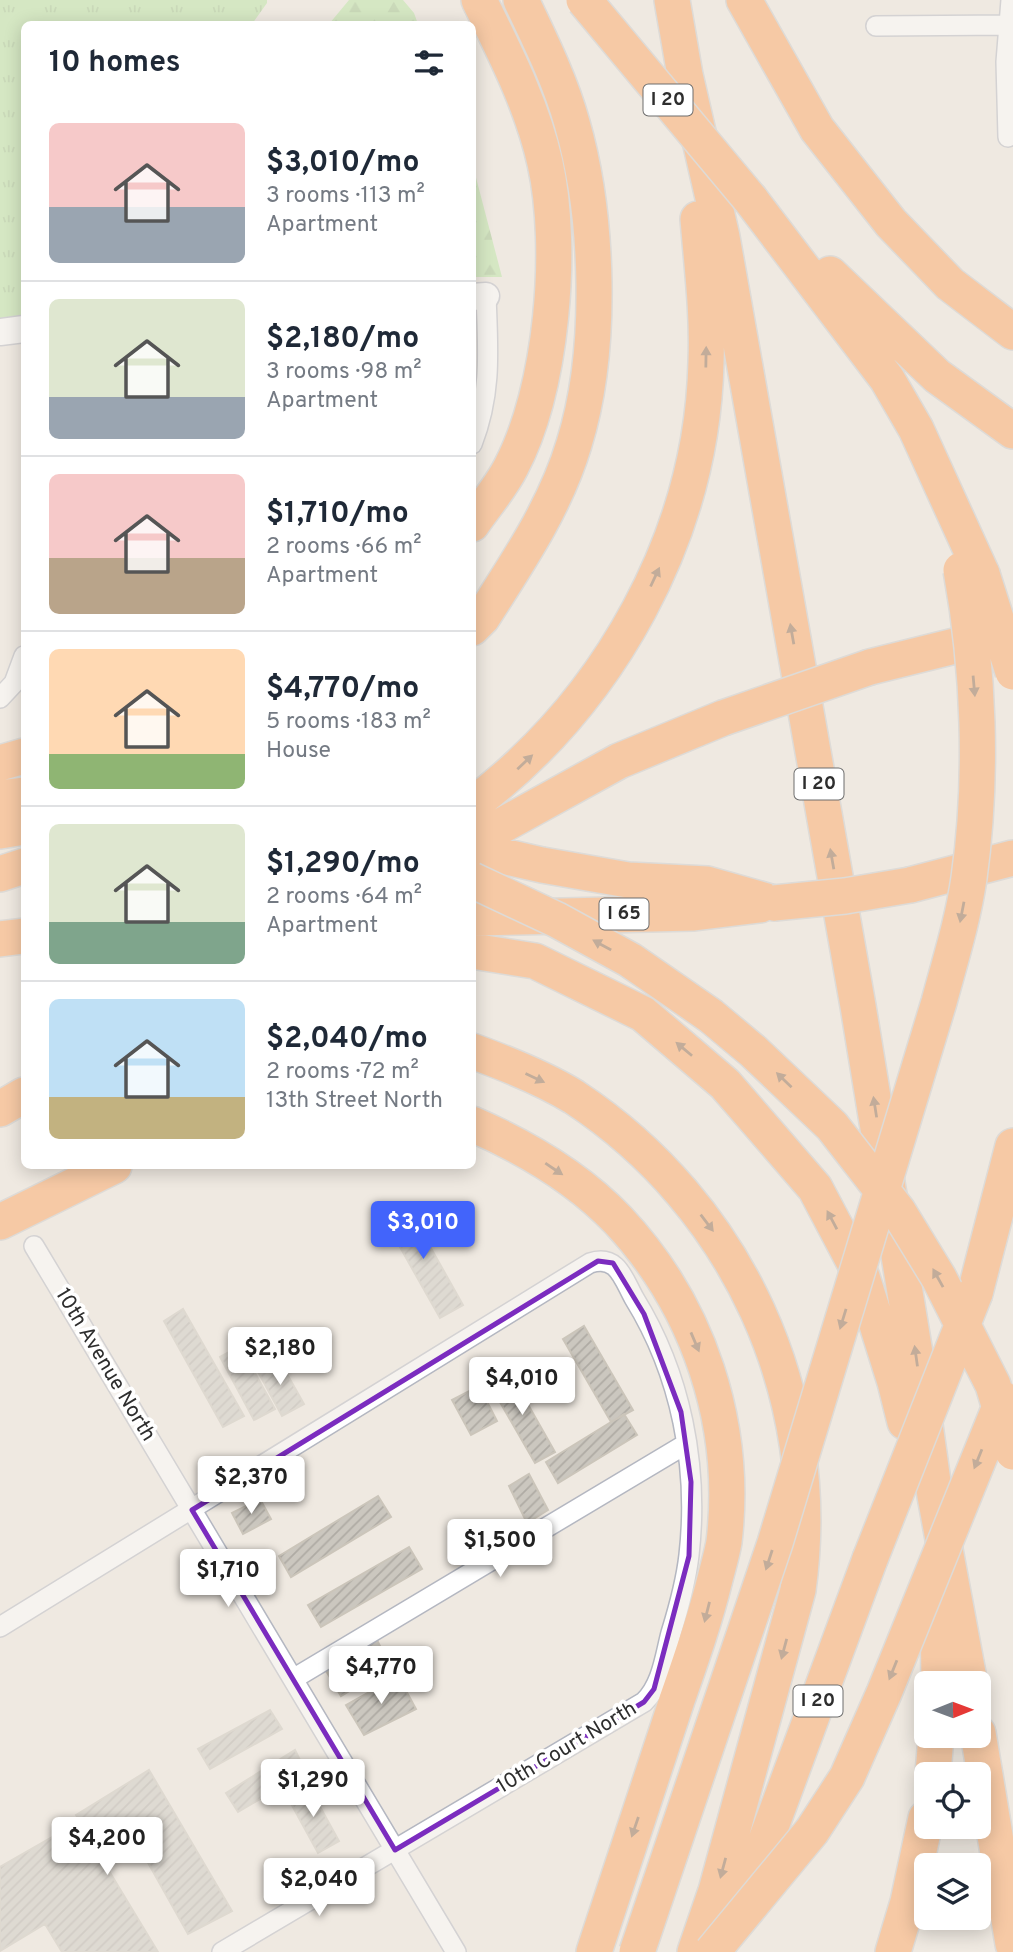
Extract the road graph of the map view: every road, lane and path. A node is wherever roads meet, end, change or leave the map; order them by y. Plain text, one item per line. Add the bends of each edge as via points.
1 (479, 0) edge
2 (521, 0) edge
3 (584, 0) edge
4 (672, 0) edge
5 (744, 0) edge
6 (1012, 17) edge
7 (876, 26) dead end
8 (685, 75) junction
9 (1008, 138) dead end
10 (751, 200) junction
11 (479, 296) edge
12 (21, 329) edge
13 (0, 332) edge
14 (1013, 332) edge
15 (1013, 430) edge
16 (476, 434) edge
17 (943, 486) junction
18 (476, 518) edge
19 (476, 624) edge
20 (1013, 632) edge
21 (21, 664) edge
22 (1013, 672) edge
23 (0, 698) edge
24 (21, 757) edge
25 (0, 763) edge
26 (21, 795) edge
27 (0, 798) edge
28 (476, 802) edge
29 (21, 828) edge
30 (0, 831) edge
31 (476, 840) edge
32 (476, 850) edge
33 (1013, 858) edge
34 (21, 867) edge
35 (0, 874) edge
36 (476, 882) edge
37 (774, 904) junction
38 (476, 918) edge
39 (21, 936) edge
40 (0, 939) edge
41 (476, 952) edge
42 (476, 1053) edge
43 (476, 1126) edge
44 (1013, 1146) edge
45 (108, 1169) edge
46 (1013, 1214) edge
47 (0, 1222) edge
48 (34, 1246) dead end
49 (975, 1293) junction
50 (1013, 1373) edge
51 (686, 1444) junction
52 (1013, 1452) edge
53 (935, 1496) junction
54 (192, 1510) junction
55 (936, 1565) junction
56 (0, 1627) edge
57 (939, 1671) edge
58 (968, 1671) edge
59 (293, 1679) junction
60 (980, 1748) edge
61 (922, 1839) edge
62 (395, 1850) junction
63 (1013, 1944) edge
64 (222, 1952) edge
65 (456, 1952) edge
66 (594, 1952) edge
67 (636, 1952) edge
68 (695, 1952) edge
69 (712, 1952) edge
70 (724, 1952) edge
71 (893, 1952) edge

1 - 18 highway via 516,76 545,164 555,275 537,396 527,432 511,468
2 - 19 highway via 572,123 586,188 593,306 590,372 574,445 548,508
3 - 10 highway, I 20, bridge
4 - 8 highway, I 20
5 - 14 highway via 817,129 891,223 950,284
6 - 7 street
6 - 9 street via 1006,62
28 -> 8 highway via 544,743 612,656 668,547 689,487 701,427 706,319
53 -> 8 highway, I 20 via 853,979 722,237
10 - 15 highway via 937,376
10 - 17 highway, I 20 via 887,379
11 - 16 street via 489,374
12 - 13 street
17 - 22 highway, I 20, bridge via 982,574
17 -> 67 highway, bridge via 967,602 979,765 961,919 775,1543
20 - 31 highway, bridge via 870,667 723,718 619,761
21 - 23 street via 14,684
24 - 25 highway
26 - 27 highway
29 - 30 highway
32 - 37 highway via 628,880 707,884
33 - 37 highway, I 65, bridge via 909,885
34 - 35 highway
52 -> 36 highway, bridge via 993,1385 939,1278 898,1211 832,1126 722,1025 630,960
37 - 38 highway, I 65 via 694,914
39 - 40 highway
55 -> 41 highway via 895,1382 862,1277 815,1188 725,1084 643,1014 534,961
42 -> 68 highway via 572,1096 658,1165 722,1243 770,1336 783,1377 801,1475 798,1590 716,1891
43 -> 66 highway via 550,1166 618,1220 677,1299 715,1392 722,1431 726,1482 723,1544 704,1625
44 - 49 highway, I 20
45 - 47 highway
46 - 49 highway
48 - 54 street, 10th Avenue North
49 - 70 highway, I 20, bridge
50 -> 69 highway, bridge via 847,1777 812,1831
51 - 54 street, 10th Court North via 670,1374 644,1314 613,1263 603,1260 590,1263
51 - 59 street
51 - 62 street, 10th Court North via 692,1508 689,1556 660,1675 649,1697
53 - 55 highway, I 20
53 - 58 highway
54 - 56 street
54 - 59 street, 10th Avenue North
55 - 57 highway, I 20
59 - 62 street, 10th Avenue North
60 - 63 highway
61 - 71 highway
62 - 64 street, 10th Court North
62 - 65 street, 10th Avenue North

